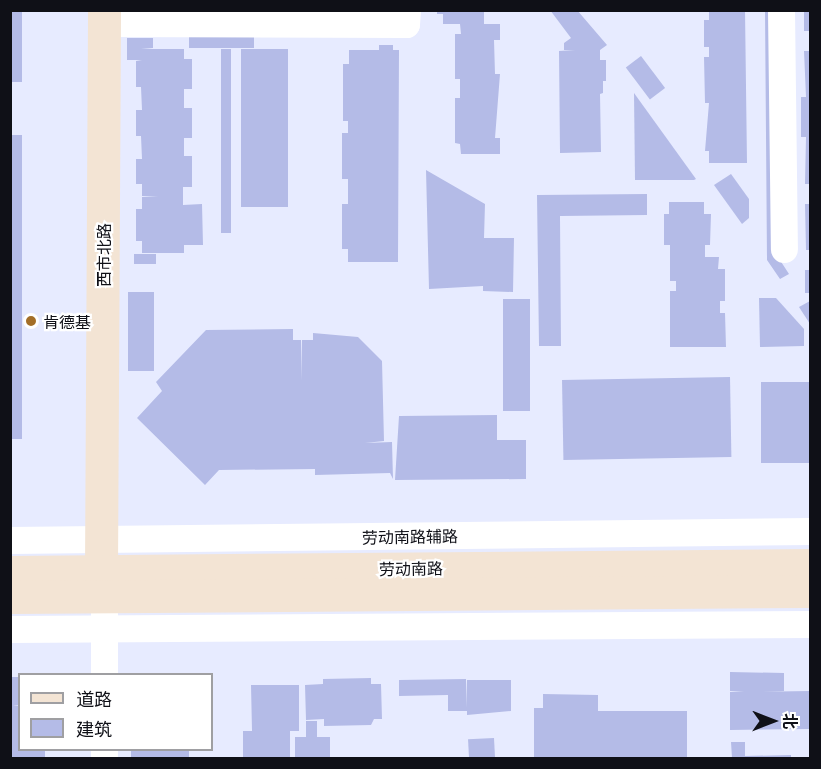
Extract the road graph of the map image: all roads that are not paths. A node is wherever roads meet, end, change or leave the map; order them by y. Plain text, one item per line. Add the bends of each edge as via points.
1 (406, 10) edge
2 (781, 10) edge
3 (104, 17) edge
4 (784, 249) dead end
5 (810, 531) edge
6 (10, 540) edge
7 (810, 565) edge
8 (102, 569) junction
9 (10, 572) edge
10 (810, 591) edge
11 (10, 597) edge
12 (810, 624) edge
13 (104, 628) junction
14 (10, 629) edge
15 (104, 673) edge

1 - 3 street via 406,24
2 - 4 street
3 - 8 main road, 西市北路
5 - 8 street, 劳动南路辅路
6 - 8 street, 劳动南路辅路
7 - 8 main road, 劳动南路
8 - 9 main road, 劳动南路
8 - 10 main road, 劳动南路
8 - 11 main road, 劳动南路
8 - 13 street
12 - 13 street
13 - 14 street
13 - 15 street

